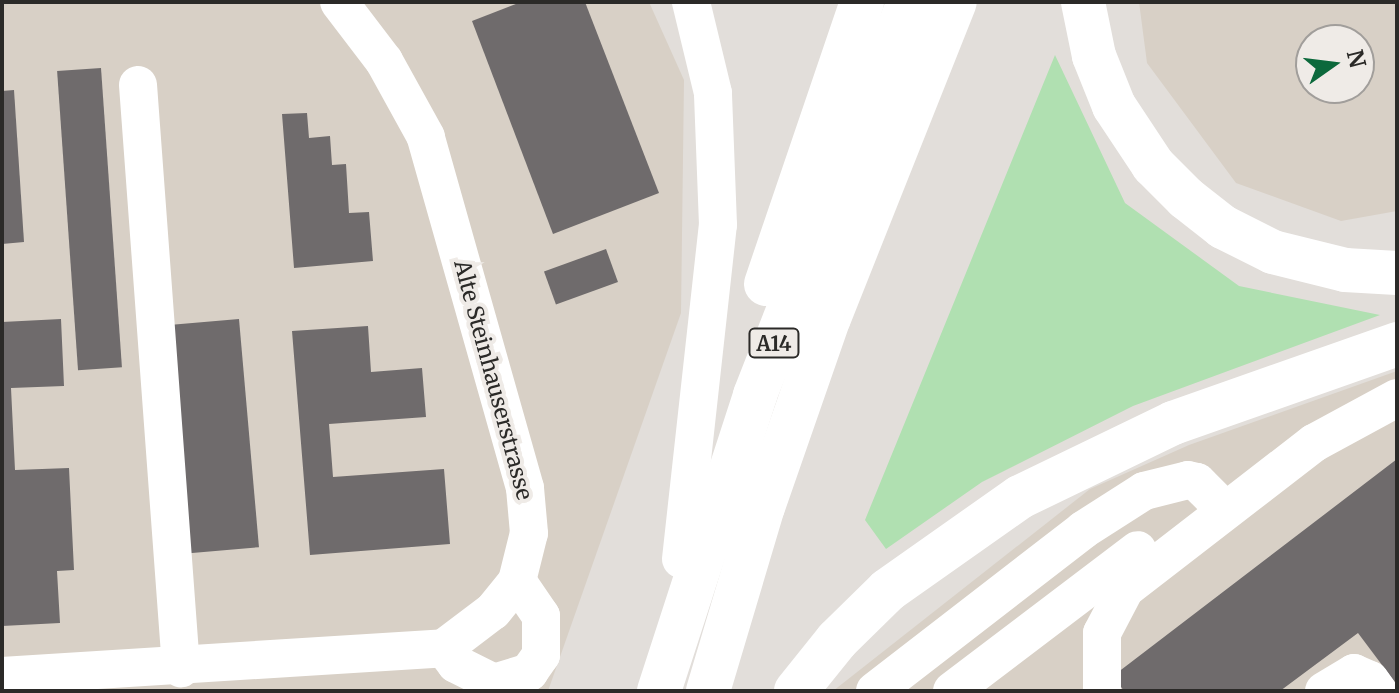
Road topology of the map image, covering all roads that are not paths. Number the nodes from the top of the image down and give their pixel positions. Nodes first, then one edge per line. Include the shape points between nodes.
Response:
1 (339, 2) edge
2 (691, 2) edge
3 (862, 2) edge
4 (909, 2) edge
5 (955, 2) edge
6 (1083, 2) edge
7 (138, 85) dead end
8 (1397, 273) edge
9 (1397, 344) edge
10 (1397, 398) edge
11 (1211, 495) junction
12 (681, 559) junction
13 (517, 581) junction
14 (444, 648) junction
15 (181, 668) junction
16 (2, 676) edge
17 (651, 691) edge
18 (659, 691) edge
19 (708, 691) edge
20 (796, 691) edge
21 (875, 691) edge
22 (916, 691) edge
23 (952, 691) edge
24 (1102, 691) edge
25 (1324, 691) edge
26 (1378, 691) edge

1 - 13 street, Alte Steinhauserstrasse via 384,61 426,137 525,488 529,533
2 - 12 street via 713,93 719,209 708,348
3 - 12 highway via 732,387
4 - 18 highway, A14 via 761,381
5 - 19 highway, A14 via 824,331
6 - 8 highway via 1094,56 1114,106 1153,165 1186,198 1223,227 1273,252 1345,270
7 - 15 street
9 - 20 highway via 1173,423 1020,497 888,590 837,640
10 - 11 street
11 - 21 street via 1165,482 1115,508
11 - 22 street via 1100,548
11 - 23 street
11 - 24 street via 1114,602 1102,633
12 - 17 highway
13 - 14 street, Alte Steinhauserstrasse via 493,611
13 - 14 street via 541,616 541,655 529,672 494,683 456,664
14 - 15 street
15 - 16 street
25 - 26 street via 1354,673

